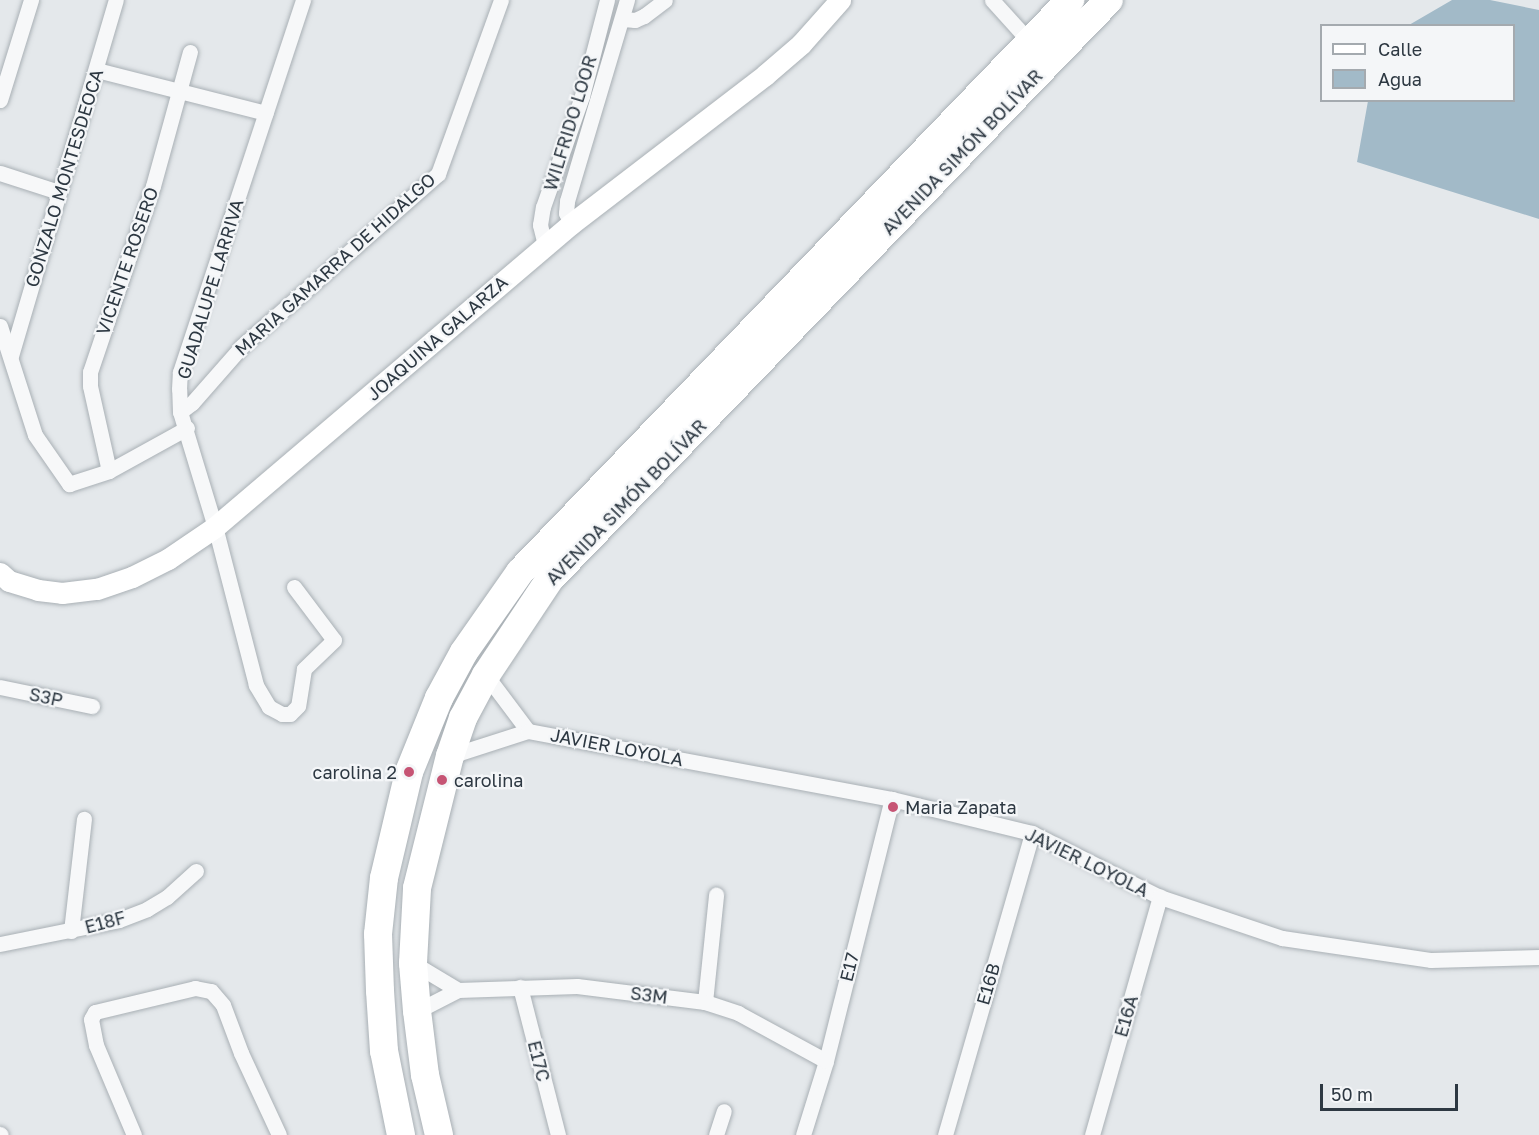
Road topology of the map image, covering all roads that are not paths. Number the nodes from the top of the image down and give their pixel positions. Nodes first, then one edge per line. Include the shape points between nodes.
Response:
1 (30, 0) edge
2 (116, 0) edge
3 (303, 0) edge
4 (501, 0) edge
5 (607, 0) edge
6 (627, 0) edge
7 (664, 0) edge
8 (840, 0) edge
9 (992, 0) edge
10 (1070, 0) edge
11 (1109, 0) edge
12 (623, 19) junction
13 (1030, 42) junction
14 (190, 52) dead end
15 (97, 70) junction
16 (179, 92) junction
17 (0, 100) edge
18 (266, 113) junction
19 (0, 173) edge
20 (59, 192) junction
21 (571, 224) junction
22 (545, 246) junction
23 (0, 326) edge
24 (11, 356) junction
25 (180, 411) junction
26 (187, 428) junction
27 (110, 471) junction
28 (216, 527) junction
29 (3, 579) edge
30 (294, 587) dead end
31 (486, 675) junction
32 (0, 687) edge
33 (92, 706) dead end
34 (528, 730) junction
35 (450, 756) junction
36 (892, 799) junction
37 (84, 819) dead end
38 (1032, 833) junction
39 (196, 871) dead end
40 (716, 895) dead end
41 (1160, 897) junction
42 (71, 931) junction
43 (0, 944) edge
44 (1539, 957) edge
45 (414, 963) junction
46 (520, 987) junction
47 (458, 990) junction
48 (705, 1002) junction
49 (417, 1011) junction
50 (826, 1061) junction
51 (724, 1111) dead end
52 (134, 1135) edge
53 (279, 1135) edge
54 (401, 1135) edge
55 (439, 1135) edge
56 (558, 1135) edge
57 (716, 1135) edge
58 (803, 1135) edge
59 (945, 1135) edge
60 (1092, 1135) edge

1 - 17 street
2 - 15 street, GONZALO MONTESDEOCA
3 - 18 street, GUADALUPE LARRIVA
4 - 25 street, MARIA GAMARRA DE HIDALGO via 438,174 234,354 192,403
5 - 22 street, WILFRIDO LOOR via 582,96 543,207 540,225
6 - 12 street, WILFRIDO LOOR
7 - 12 street via 644,16
8 - 21 street, JOAQUINA GALARZA via 801,44 765,75
9 - 13 street
10 - 13 highway, AVENIDA SIMÓN BOLÍVAR
11 - 31 highway, AVENIDA SIMÓN BOLÍVAR via 549,580
12 - 21 street, WILFRIDO LOOR via 567,201 566,213
13 - 54 highway, AVENIDA SIMÓN BOLÍVAR via 520,572 465,652 439,698 409,772 384,878 378,934 380,991 384,1051
14 - 16 street, VICENTE ROSERO
15 - 16 street
15 - 20 street, GONZALO MONTESDEOCA
16 - 18 street
16 - 27 street, VICENTE ROSERO via 153,186 90,372
18 - 25 street, GUADALUPE LARRIVA via 180,372
19 - 20 street
20 - 24 street, GONZALO MONTESDEOCA
21 - 22 street, JOAQUINA GALARZA
22 - 28 street, JOAQUINA GALARZA
23 - 24 street
24 - 27 street via 35,435 67,483
25 - 26 street, GUADALUPE LARRIVA
26 - 27 street
26 - 28 street, GUADALUPE LARRIVA
28 - 29 street, JOAQUINA GALARZA via 168,559 97,589 62,593
28 - 30 street, GUADALUPE LARRIVA via 256,686 274,712 290,714 298,706 304,669 334,640
31 - 34 street, JAVIER LOYOLA
31 - 35 highway, AVENIDA SIMÓN BOLÍVAR via 463,718
32 - 33 street, S3P
34 - 35 street, JAVIER LOYOLA
34 - 36 street, JAVIER LOYOLA
35 - 45 highway, AVENIDA SIMÓN BOLÍVAR via 417,888
36 - 38 street, JAVIER LOYOLA
36 - 50 street, E17
37 - 42 street
38 - 41 street, JAVIER LOYOLA
38 - 59 street, E16B
39 - 42 street, E18F via 147,909
40 - 48 street
41 - 44 street, JAVIER LOYOLA via 1282,938 1431,960
41 - 60 street, E16A
42 - 43 street, E18F
45 - 47 street
45 - 49 highway, AVENIDA SIMÓN BOLÍVAR
46 - 47 street, S3M
46 - 48 street, S3M via 577,986
46 - 56 street, E17C
47 - 49 street, S3M
48 - 50 street, S3M via 738,1013
49 - 55 highway, AVENIDA SIMÓN BOLÍVAR via 425,1076
50 - 58 street, E17
51 - 57 street
52 - 53 street via 96,1045 91,1019 95,1012 195,988 211,991 223,1005

